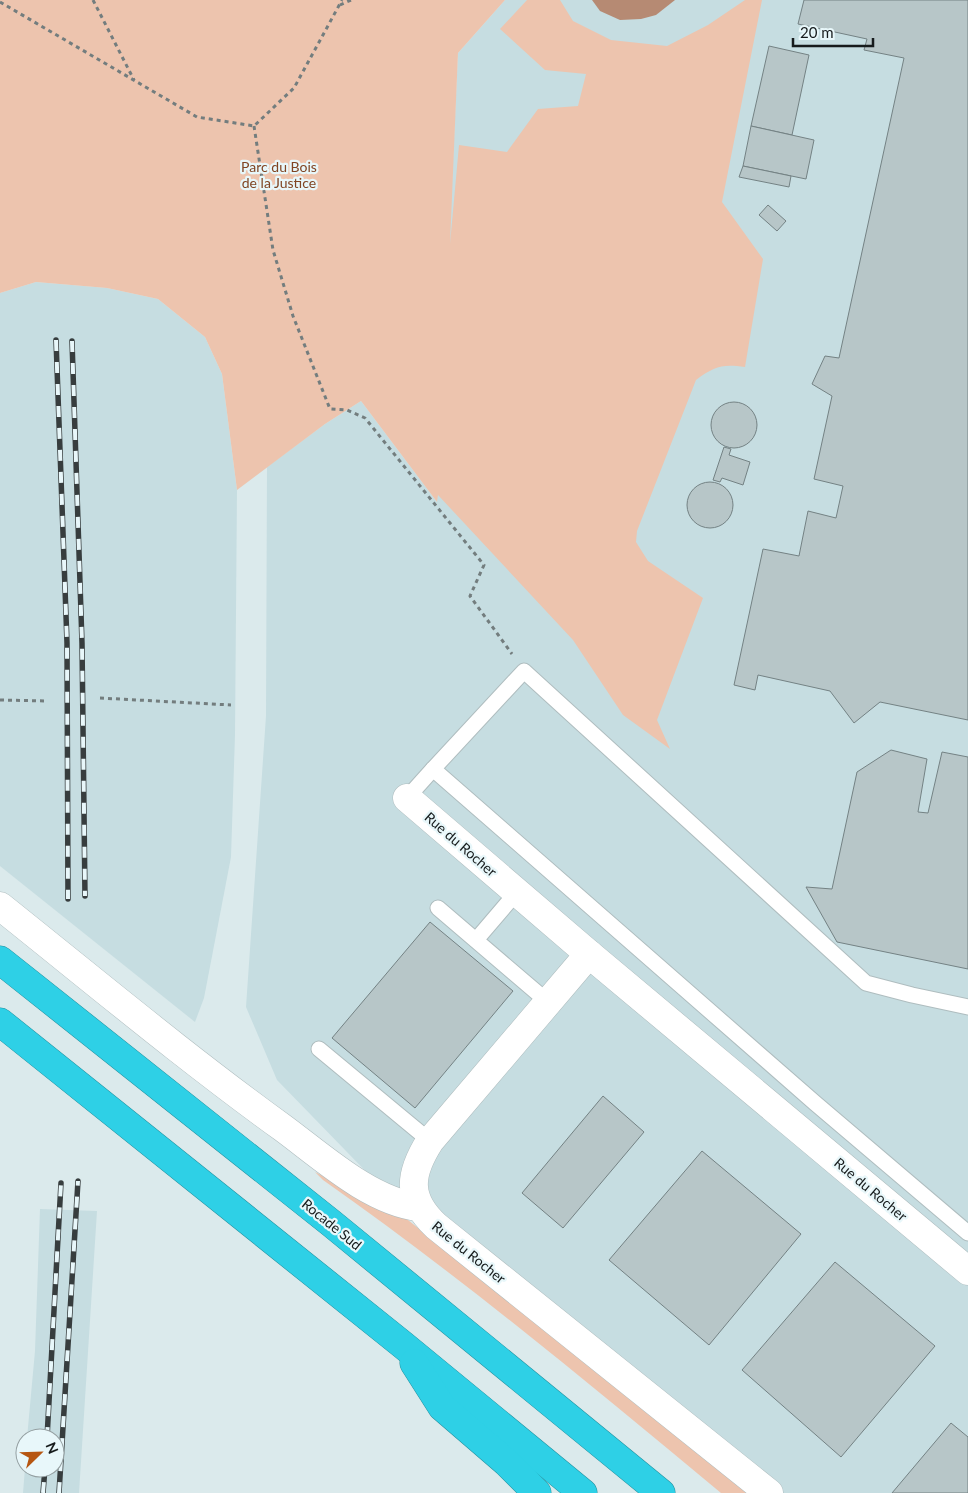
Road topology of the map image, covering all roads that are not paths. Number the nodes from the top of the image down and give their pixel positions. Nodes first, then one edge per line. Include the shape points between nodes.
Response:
1 (433, 770) junction
2 (407, 798) joint
3 (517, 892) junction
4 (0, 906) edge
5 (438, 908) dead end
6 (476, 940) junction
7 (589, 954) junction
8 (0, 960) edge
9 (548, 1002) junction
10 (968, 1007) edge
11 (0, 1022) edge
12 (319, 1049) dead end
13 (430, 1141) junction
14 (419, 1207) junction
15 (968, 1234) edge
16 (968, 1271) edge
17 (403, 1345) junction
18 (537, 1493) edge
19 (583, 1493) edge
20 (661, 1493) edge
21 (769, 1493) edge

1 - 2 lane, Rue du Rocher
1 - 10 lane, Rue du Rocher via 524,671 866,983
1 - 15 lane
2 - 3 street, Rue du Rocher
3 - 6 lane
3 - 7 street, Rue du Rocher
4 - 14 street via 219,1082 359,1184 407,1206
5 - 6 lane
6 - 9 lane
7 - 9 street
7 - 16 street, Rue du Rocher
8 - 20 highway, Rocade Sud via 331,1223
9 - 13 street
11 - 17 highway
12 - 13 lane
13 - 14 street via 415,1172 414,1188
14 - 21 street, Rue du Rocher via 436,1226
17 - 18 highway via 442,1408
17 - 19 highway

